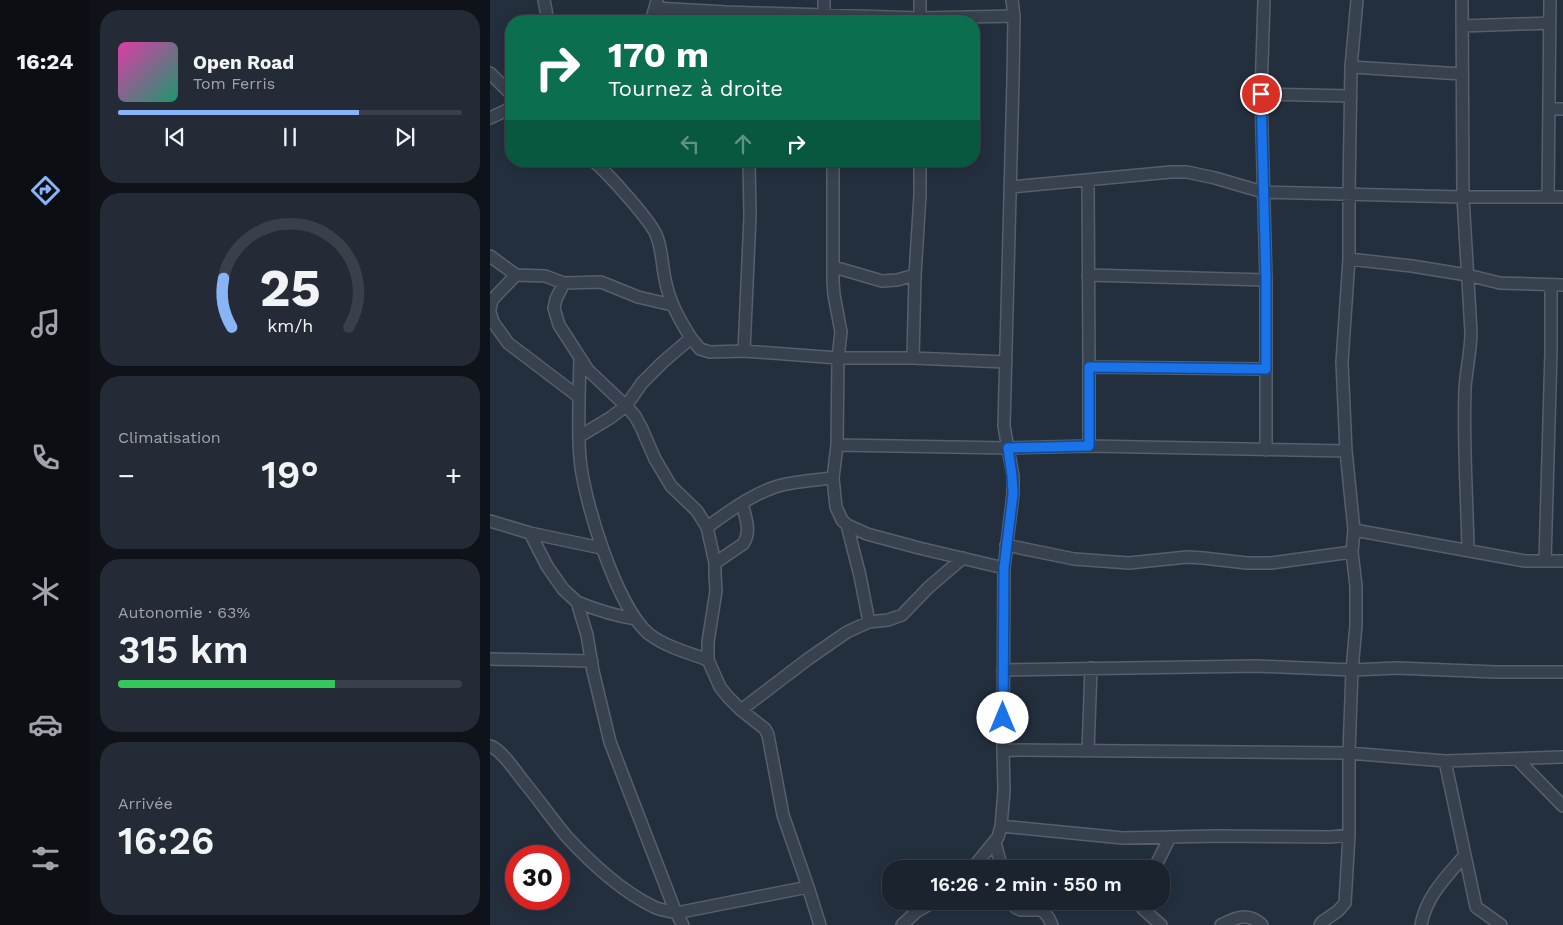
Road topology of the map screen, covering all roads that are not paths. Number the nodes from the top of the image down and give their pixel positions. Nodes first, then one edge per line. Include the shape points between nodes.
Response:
1 (544, 0) edge
2 (824, 0) edge
3 (920, 0) edge
4 (1012, 0) edge
5 (1264, 0) edge
6 (1357, 0) edge
7 (1462, 0) edge
8 (1550, 0) edge
9 (657, 4) edge
10 (547, 15) edge
11 (737, 15) edge
12 (825, 15) edge
13 (920, 15) edge
14 (1014, 16) junction
15 (980, 17) edge
16 (1550, 24) junction
17 (1462, 26) junction
18 (1351, 67) junction
19 (490, 73) edge
20 (1462, 74) junction
21 (505, 88) edge
22 (1261, 94) junction
23 (1351, 96) junction
24 (1549, 109) junction
25 (1563, 109) edge
26 (505, 111) edge
27 (490, 118) edge
28 (602, 167) edge
29 (749, 167) edge
30 (833, 167) edge
31 (920, 167) edge
32 (1088, 180) junction
33 (1010, 187) junction
34 (1263, 192) junction
35 (1348, 193) junction
36 (1463, 197) junction
37 (1548, 197) junction
38 (1563, 197) edge
39 (490, 256) edge
40 (1349, 259) junction
41 (834, 267) junction
42 (1467, 274) junction
43 (516, 275) junction
44 (915, 275) junction
45 (1088, 275) junction
46 (1266, 280) junction
47 (564, 283) junction
48 (1551, 285) junction
49 (1563, 285) edge
50 (672, 305) junction
51 (490, 310) edge
52 (691, 338) junction
53 (744, 351) junction
54 (1551, 352) junction
55 (1563, 355) edge
56 (580, 356) junction
57 (838, 358) junction
58 (913, 358) junction
59 (1006, 362) junction
60 (1089, 367) junction
61 (1266, 369) junction
62 (578, 397) junction
63 (626, 406) junction
64 (580, 436) junction
65 (837, 445) junction
66 (1089, 446) junction
67 (1008, 448) junction
68 (1266, 450) junction
69 (1346, 451) junction
70 (833, 478) junction
71 (742, 503) junction
72 (490, 521) edge
73 (847, 525) junction
74 (707, 527) junction
75 (1354, 530) junction
76 (530, 533) junction
77 (1006, 545) junction
78 (601, 548) junction
79 (1468, 550) junction
80 (1352, 552) junction
81 (963, 558) junction
82 (1545, 561) junction
83 (1563, 561) edge
84 (715, 563) junction
85 (1004, 568) junction
86 (577, 602) junction
87 (636, 619) junction
88 (869, 622) junction
89 (490, 659) edge
90 (708, 660) junction
91 (592, 661) junction
92 (1091, 668) junction
93 (1004, 670) junction
94 (1352, 670) junction
95 (1563, 672) edge
96 (741, 710) junction
97 (490, 746) edge
98 (1003, 750) junction
99 (1088, 751) junction
100 (1349, 754) junction
101 (1563, 757) edge
102 (1517, 759) junction
103 (1445, 761) junction
104 (1563, 806) edge
105 (1001, 826) junction
106 (1349, 835) junction
107 (1170, 837) junction
108 (995, 842) junction
109 (1465, 855) junction
110 (980, 860) edge
111 (1000, 860) edge
112 (1158, 860) edge
113 (808, 887) junction
114 (919, 910) edge
115 (1042, 910) edge
116 (1144, 910) edge
117 (676, 914) junction
118 (682, 925) edge
119 (820, 925) edge
120 (902, 925) edge
121 (1052, 925) edge
122 (1161, 925) edge
123 (1221, 925) edge
124 (1262, 925) edge
125 (1320, 925) edge
126 (1421, 925) edge
127 (1501, 925) edge

1 - 10 street
2 - 12 street
3 - 13 street
4 - 14 street
5 - 22 street
6 - 18 street
7 - 17 street
8 - 16 street
9 - 11 street
14 - 15 street
14 - 33 street
16 - 17 street
16 - 24 street
17 - 20 street
18 - 20 street
18 - 23 street
19 - 21 street
20 - 36 street
22 - 23 street
22 - 34 street
23 - 35 street
24 - 25 street
24 - 37 street
26 - 27 street
28 - 50 street via 653,229
29 - 53 street
30 - 41 street
31 - 44 street
32 - 33 street
32 - 34 street via 1187,172
32 - 45 street
33 - 59 street
34 - 35 street
34 - 46 street
35 - 36 street
35 - 40 street
36 - 37 street
36 - 42 street
37 - 38 street
39 - 43 street
40 - 42 street
40 - 69 street via 1342,362
41 - 44 street via 882,281
41 - 57 street via 834,295 840,332
42 - 48 street via 1500,283
42 - 79 street via 1471,332 1465,386
43 - 47 street via 545,276
43 - 51 street via 492,300
44 - 58 street
45 - 46 street
45 - 60 street
46 - 61 street
47 - 50 street via 601,282 638,297
47 - 56 street via 554,308 556,319
48 - 49 street
48 - 54 street
50 - 52 street
51 - 62 street via 492,322 508,342
52 - 53 street via 704,351
52 - 63 street via 642,383
53 - 57 street
54 - 55 street
54 - 82 street
56 - 62 street
56 - 63 street via 592,376
57 - 58 street
57 - 65 street
58 - 59 street
59 - 67 street via 1004,426
60 - 61 street
60 - 66 street
61 - 68 street
62 - 64 street
63 - 64 street
63 - 74 street via 642,427 671,486 697,511
64 - 78 street via 584,482
65 - 67 street
65 - 70 street
66 - 67 street
66 - 68 street
67 - 77 street via 1013,494
68 - 69 street
69 - 75 street
70 - 71 street via 780,485
70 - 73 street via 836,507
71 - 74 street
71 - 84 street via 746,540
72 - 76 street
73 - 81 street via 867,534
73 - 88 street
74 - 84 street
75 - 79 street
75 - 80 street
76 - 78 street
76 - 86 street via 562,589
77 - 80 street via 1074,559 1129,563 1187,558 1271,562
77 - 85 street
78 - 87 street
79 - 82 street via 1525,561
80 - 94 street via 1356,626
81 - 85 street
81 - 88 street via 902,615
82 - 83 street
84 - 90 street via 716,591
85 - 93 street
86 - 87 street via 599,611
86 - 91 street via 588,635
87 - 90 street via 656,638
88 - 96 street via 830,643
89 - 91 street
90 - 96 street via 720,687
91 - 117 street via 610,742
92 - 93 street
92 - 94 street via 1258,666
92 - 99 street
93 - 98 street
94 - 95 street
94 - 100 street
96 - 113 street via 768,735 783,815
97 - 117 street via 498,751 566,836 592,862 644,902
98 - 99 street
98 - 105 street
99 - 100 street
100 - 103 street
100 - 106 street
101 - 102 street
102 - 103 street
102 - 104 street
103 - 109 street
105 - 107 street via 1123,838
105 - 108 street
106 - 107 street
106 - 125 street via 1345,902
107 - 112 street
108 - 110 street
108 - 111 street
109 - 126 street via 1435,890
109 - 127 street via 1476,907
113 - 117 street
113 - 119 street
114 - 120 street
115 - 121 street
116 - 122 street
117 - 118 street
123 - 124 street via 1246,917

